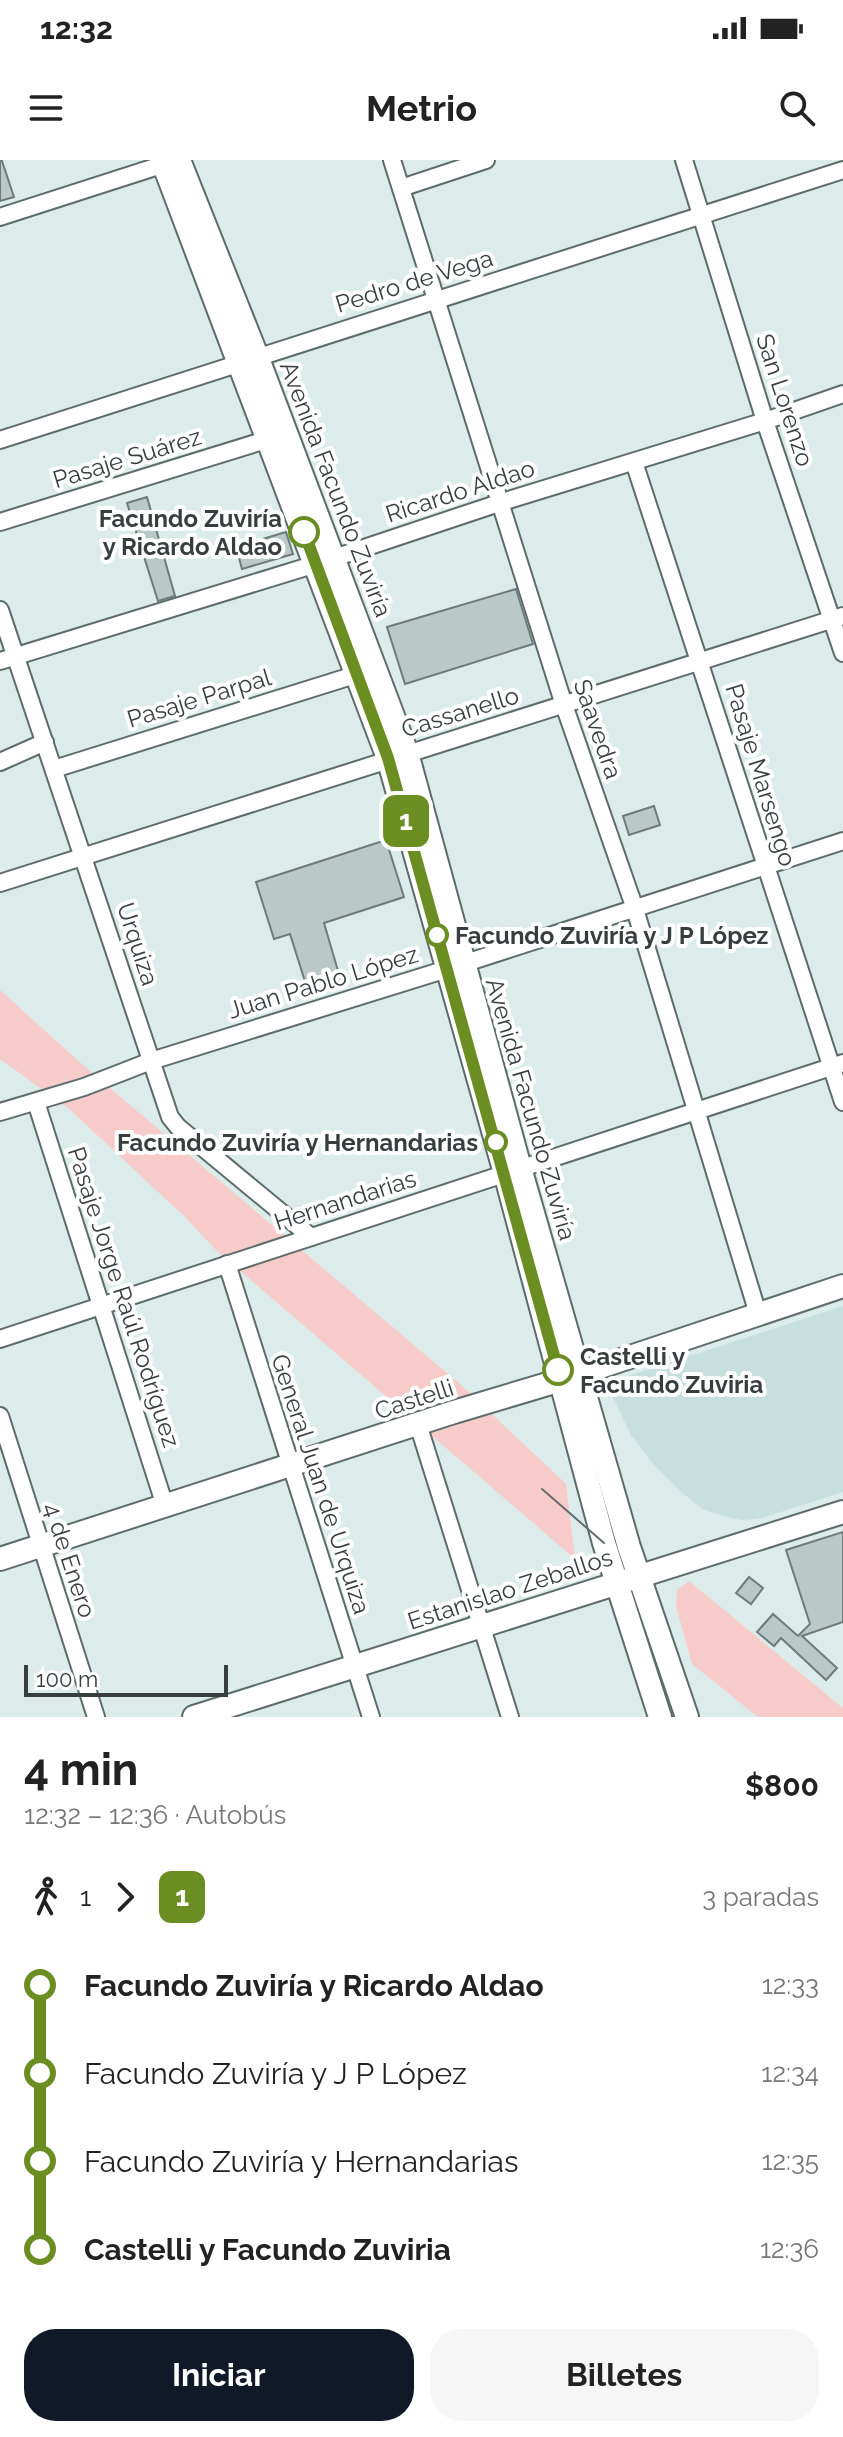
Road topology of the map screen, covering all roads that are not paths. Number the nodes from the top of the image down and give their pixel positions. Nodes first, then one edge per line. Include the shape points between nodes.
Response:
1 (392, 160) edge
2 (486, 160) edge
3 (684, 160) edge
4 (170, 161) edge
5 (843, 170) edge
6 (401, 188) junction
7 (0, 217) edge
8 (703, 217) junction
9 (437, 299) junction
10 (248, 359) junction
11 (843, 394) edge
12 (765, 421) junction
13 (269, 439) junction
14 (0, 440) edge
15 (634, 462) junction
16 (499, 503) junction
17 (0, 522) edge
18 (326, 561) junction
19 (0, 610) edge
20 (837, 618) edge
21 (843, 653) edge
22 (8, 659) edge
23 (701, 663) junction
24 (358, 674) junction
25 (564, 705) junction
26 (45, 742) junction
27 (398, 756) junction
28 (0, 762) edge
29 (54, 769) junction
30 (843, 841) edge
31 (84, 856) junction
32 (764, 865) junction
33 (0, 883) edge
34 (634, 906) junction
35 (455, 966) junction
36 (151, 1061) junction
37 (837, 1065) edge
38 (36, 1102) junction
39 (843, 1102) edge
40 (695, 1111) junction
41 (0, 1112) edge
42 (512, 1170) junction
43 (311, 1237) junction
44 (227, 1264) junction
45 (843, 1286) edge
46 (102, 1305) junction
47 (758, 1314) junction
48 (0, 1339) edge
49 (570, 1377) junction
50 (0, 1416) edge
51 (418, 1424) junction
52 (579, 1445) junction
53 (290, 1467) junction
54 (165, 1506) junction
55 (843, 1512) edge
56 (746, 1542) junction
57 (40, 1546) junction
58 (629, 1547) junction
59 (0, 1559) edge
60 (639, 1574) junction
61 (616, 1582) junction
62 (481, 1626) junction
63 (355, 1666) junction
64 (96, 1717) edge
65 (194, 1717) edge
66 (371, 1717) edge
67 (510, 1717) edge
68 (660, 1717) edge
69 (687, 1717) edge

1 - 6 street, Saavedra
2 - 6 street
3 - 8 street, San Lorenzo
4 - 7 street
4 - 10 main road, Avenida Facundo Zuviría
5 - 8 street, Pedro de Vega
6 - 9 street, Saavedra
8 - 9 street, Pedro de Vega
8 - 12 street, San Lorenzo
9 - 10 street, Pedro de Vega
9 - 16 street, Saavedra
10 - 13 main road, Avenida Facundo Zuviría
10 - 14 street, Pedro de Vega
10 - 18 main road, Avenida Facundo Zuviría
11 - 12 street, Ricardo Aldao
12 - 15 street, Ricardo Aldao
12 - 20 street, San Lorenzo
13 - 17 street, Pasaje Suárez
13 - 18 main road, Avenida Facundo Zuviría
15 - 16 street, Ricardo Aldao
15 - 23 street, Pasaje Marsengo
16 - 18 street, Ricardo Aldao
16 - 25 street, Saavedra
18 - 22 street, Ricardo Aldao
18 - 24 main road, Avenida Facundo Zuviría
18 - 27 main road, Avenida Facundo Zuviría
19 - 22 street, Urquiza
20 - 21 street, San Lorenzo
20 - 23 street, Cassanello
22 - 26 street, Urquiza
23 - 25 street, Cassanello
23 - 32 street, Pasaje Marsengo
24 - 27 main road, Avenida Facundo Zuviría
24 - 29 street, Pasaje Parpal
25 - 27 street, Cassanello
25 - 34 street, Saavedra
26 - 28 street
26 - 29 street, Urquiza
27 - 31 street, Cassanello
27 - 35 main road, Avenida Facundo Zuviría
29 - 31 street, Urquiza
30 - 32 street, Juan Pablo López
31 - 33 street, Cassanello
31 - 36 street, Urquiza
32 - 34 street, Juan Pablo López
32 - 37 street, Pasaje Marsengo
34 - 35 street, Juan Pablo López
34 - 40 street, Saavedra
35 - 36 street, Juan Pablo López
35 - 42 main road, Avenida Facundo Zuviría
36 - 38 street, Juan Pablo López
36 - 43 street, Urquiza via 178,1127
37 - 39 street, Pasaje Marsengo
37 - 40 street, Hernandarias
38 - 41 street, Juan Pablo López
38 - 46 street, Pasaje Jorge Raúl Rodríguez
40 - 42 street, Hernandarias
40 - 47 street, Saavedra
42 - 43 street, Hernandarias
42 - 49 main road, Avenida Facundo Zuviría
43 - 44 street, Hernandarias
44 - 46 street, Hernandarias
44 - 53 street, General Juan de Urquiza
45 - 47 main road, Castelli
46 - 48 street, Hernandarias
46 - 54 street, Pasaje Jorge Raúl Rodríguez
47 - 49 main road, Castelli
49 - 51 main road, Castelli
49 - 52 main road, Avenida Facundo Zuviría
49 - 58 main road, Avenida Facundo Zuviría
50 - 57 street, 4 de Enero
51 - 53 main road, Castelli
51 - 62 street
52 - 58 main road via 595,1471 612,1526
52 - 61 main road, Avenida Facundo Zuviría
53 - 54 main road, Castelli
53 - 63 street, General Juan de Urquiza
54 - 57 main road, Castelli
55 - 56 main road, Estanislao Zeballos
56 - 58 main road via 667,1557
56 - 60 main road, Estanislao Zeballos
57 - 59 main road, Castelli
57 - 64 street, 4 de Enero
58 - 60 main road, Avenida Facundo Zuviría
60 - 61 main road, Estanislao Zeballos
60 - 69 main road, Avenida Facundo Zuviría
61 - 62 main road, Estanislao Zeballos
61 - 68 main road, Avenida Facundo Zuviría
62 - 63 main road, Estanislao Zeballos
62 - 67 street
63 - 65 main road, Estanislao Zeballos
63 - 66 street, General Juan de Urquiza

